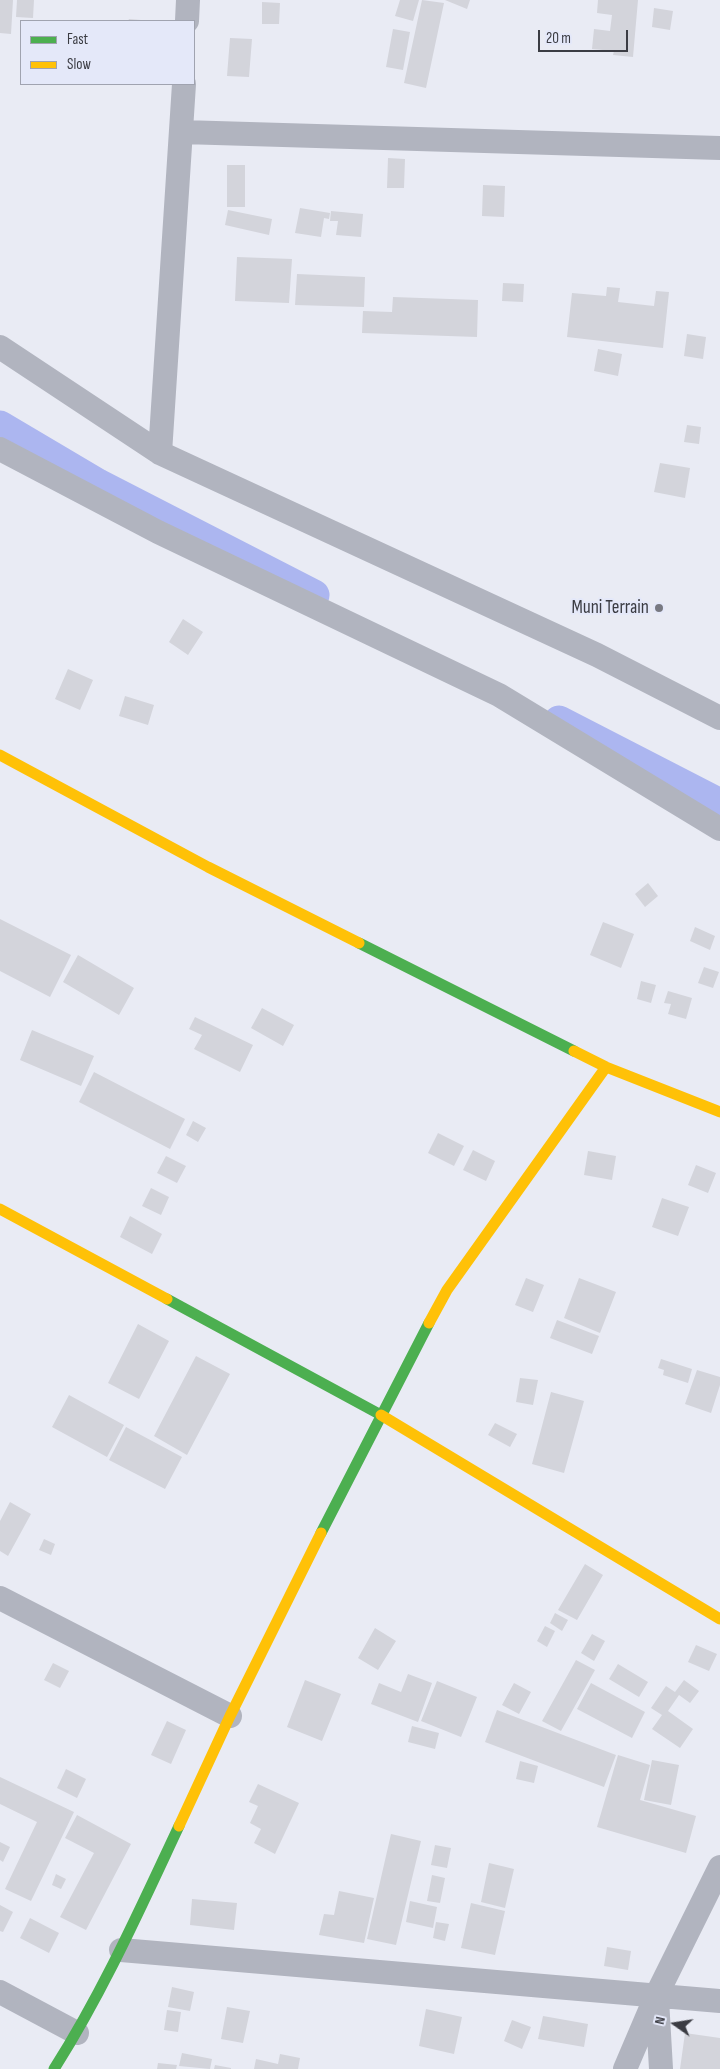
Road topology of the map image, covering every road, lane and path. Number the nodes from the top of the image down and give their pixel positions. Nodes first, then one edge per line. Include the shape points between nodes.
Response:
1 (188, 0) edge
2 (187, 20) edge
3 (184, 85) edge
4 (182, 132) junction
5 (720, 148) edge
6 (0, 347) edge
7 (0, 449) edge
8 (160, 453) junction
9 (720, 718) edge
10 (0, 755) edge
11 (720, 829) edge
12 (606, 1067) junction
13 (720, 1112) edge
14 (0, 1209) edge
15 (380, 1415) junction
16 (0, 1598) edge
17 (720, 1619) edge
18 (230, 1716) junction
19 (720, 1867) edge
20 (121, 1950) junction
21 (0, 1992) edge
22 (657, 1994) junction
23 (720, 2001) edge
24 (77, 2032) junction
25 (54, 2069) edge
26 (625, 2069) edge
27 (661, 2069) edge

1 - 2 street
3 - 4 street
4 - 5 street
4 - 8 street
6 - 8 street
7 - 11 street via 167,536 499,695
8 - 9 street via 598,655
10 - 12 main road via 208,867
12 - 13 main road
12 - 15 main road via 447,1290
14 - 15 main road
15 - 17 main road
15 - 18 main road
16 - 18 street
18 - 20 main road
19 - 22 street
20 - 22 street
20 - 24 main road
21 - 24 street
22 - 23 street
22 - 26 street
22 - 27 street
24 - 25 main road

